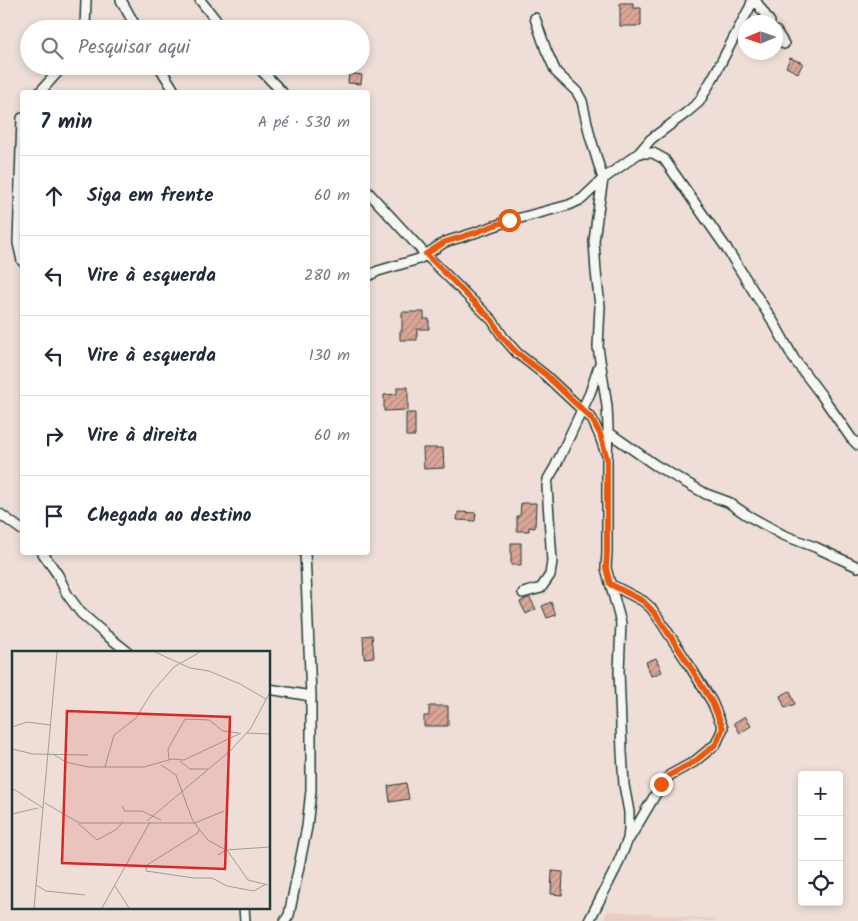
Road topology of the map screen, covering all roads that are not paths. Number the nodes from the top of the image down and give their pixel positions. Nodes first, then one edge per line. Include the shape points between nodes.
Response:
1 (86, 0) edge
2 (121, 0) edge
3 (200, 0) edge
4 (754, 0) edge
5 (765, 15) edge
6 (535, 18) dead end
7 (85, 20) edge
8 (132, 20) edge
9 (216, 20) edge
10 (55, 75) edge
11 (165, 75) edge
12 (266, 75) edge
13 (42, 90) edge
14 (174, 90) edge
15 (280, 90) edge
16 (639, 153) junction
17 (603, 179) junction
18 (20, 180) edge
19 (370, 194) edge
20 (20, 252) edge
21 (426, 254) junction
22 (370, 275) edge
23 (600, 364) junction
24 (582, 410) junction
25 (608, 432) junction
26 (858, 445) edge
27 (607, 459) junction
28 (0, 514) edge
29 (20, 529) edge
30 (44, 555) edge
31 (305, 555) edge
32 (858, 566) edge
33 (610, 584) junction
34 (523, 593) dead end
35 (127, 651) edge
36 (270, 689) edge
37 (311, 696) junction
38 (628, 839) junction
39 (244, 908) edge
40 (244, 921) edge
41 (285, 921) edge
42 (589, 921) edge

1 - 7 street
2 - 8 street
3 - 9 street
4 - 5 street
4 - 16 street via 699,102 650,139
6 - 17 street via 556,72 582,101
10 - 13 street
11 - 14 street
12 - 15 street
16 - 17 street
16 - 26 street via 653,153 664,159 725,246 794,359
17 - 21 street via 582,199 569,205 509,220 445,242
17 - 23 street via 594,241 600,306
18 - 20 street
19 - 21 street
21 - 22 street
21 - 24 street via 492,320 517,353 545,374
23 - 24 street
23 - 25 street via 608,406
24 - 27 street via 592,419 600,434
24 - 34 street via 548,479 550,575 541,588
25 - 27 street
25 - 32 street via 655,465 706,494 728,502 783,535
27 - 33 street via 606,568
28 - 29 street
30 - 35 street via 81,613
31 - 37 street
33 - 38 street via 621,623 619,671
33 - 38 street via 643,601 657,616 712,702 723,728 716,744 661,784
36 - 37 street
37 - 41 street via 312,790 289,915
38 - 42 street
39 - 40 street

